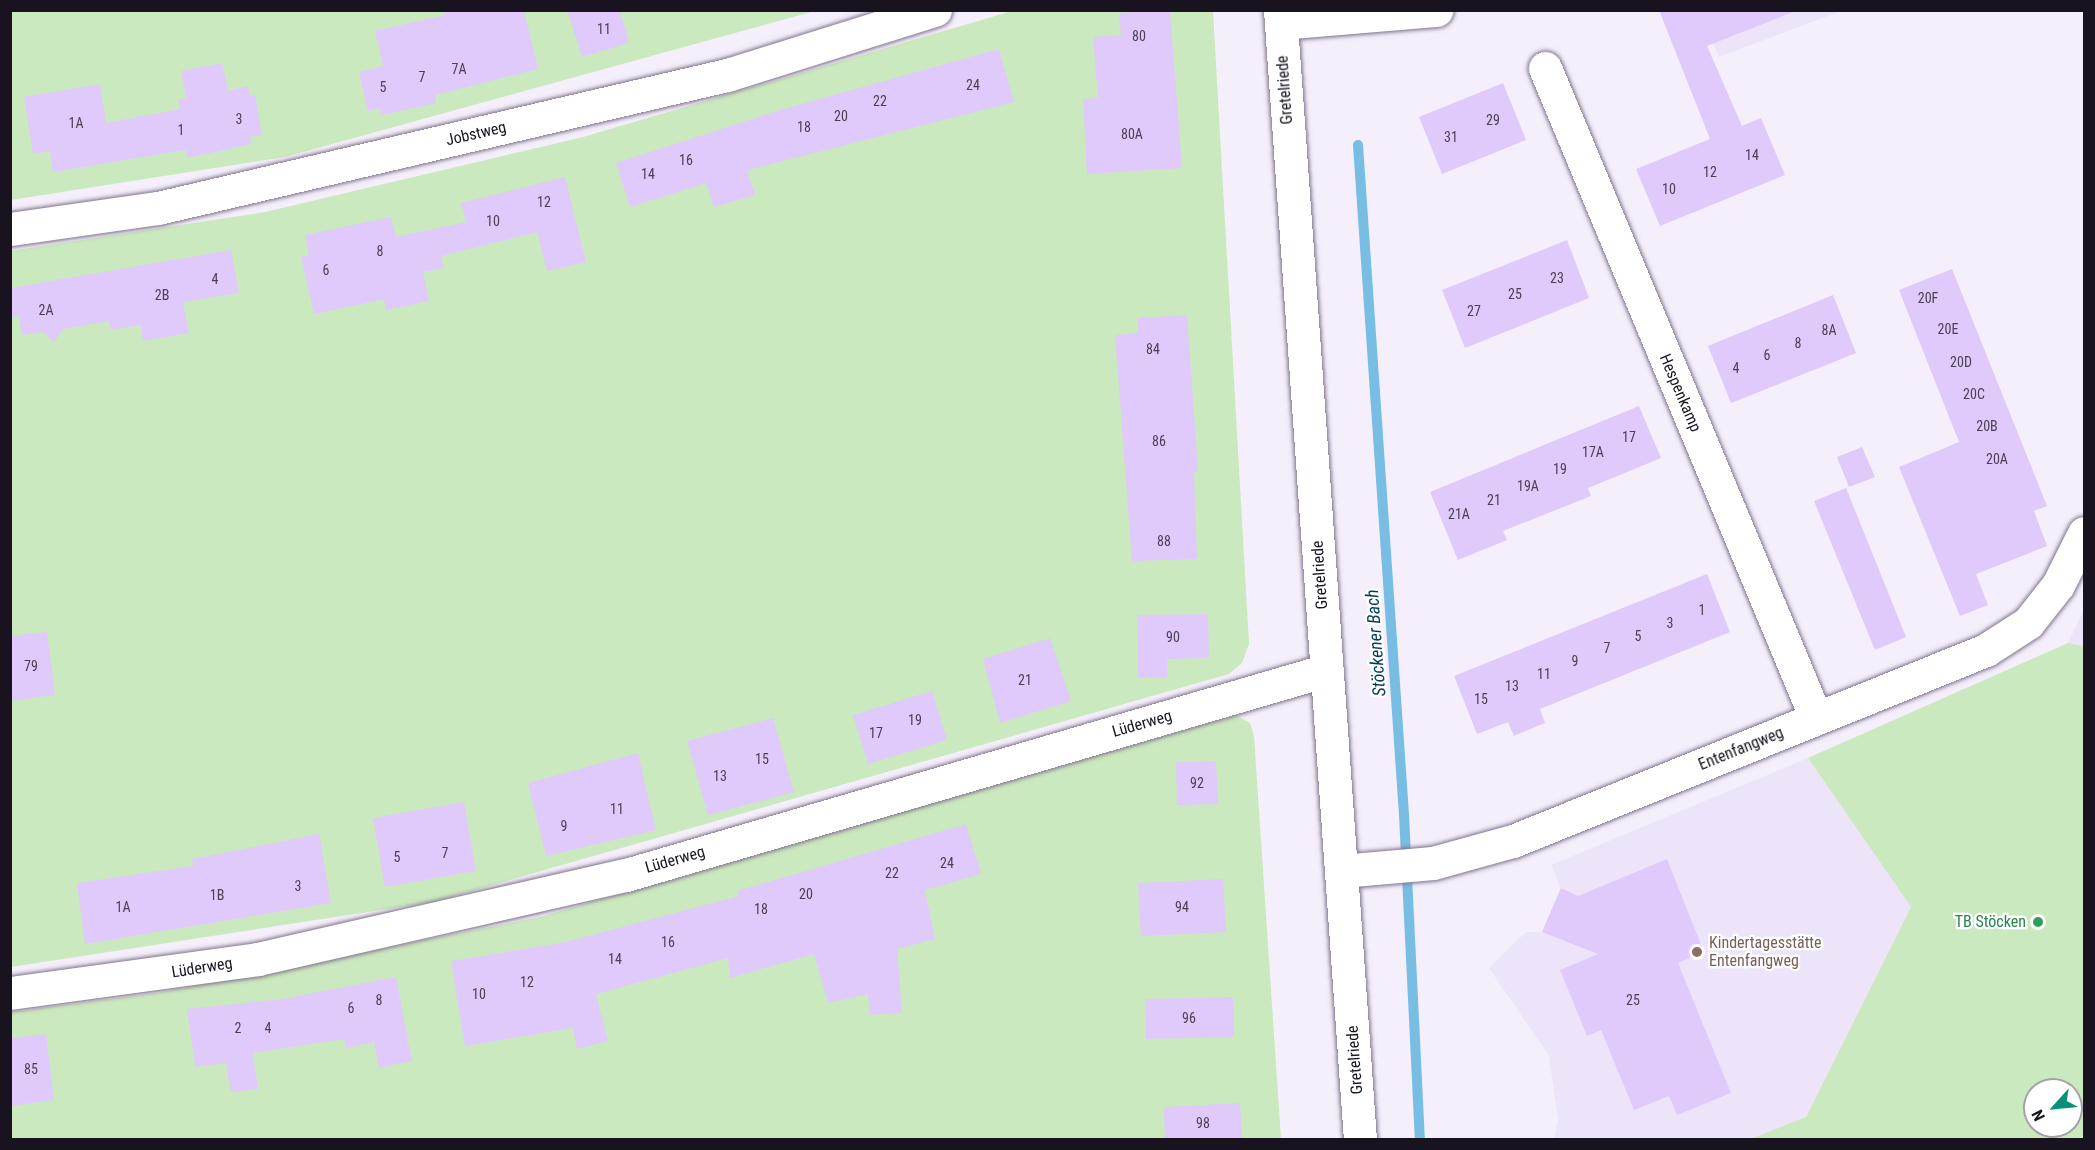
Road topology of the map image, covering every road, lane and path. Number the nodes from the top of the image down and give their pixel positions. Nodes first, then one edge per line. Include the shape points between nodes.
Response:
1 (935, 10) edge
2 (1436, 10) edge
3 (1280, 17) edge
4 (1545, 68) dead end
5 (10, 229) edge
6 (2085, 533) edge
7 (1327, 670) junction
8 (1816, 718) junction
9 (1352, 870) junction
10 (10, 993) edge
11 (1360, 1140) edge

1 - 5 street, Jobstweg via 727,75 158,208
2 - 3 street
3 - 7 street, Gretelriede
4 - 8 street, Hespenkamp
6 - 8 street, Entenfangweg via 2058,585 2016,632
7 - 9 street, Gretelriede
7 - 10 street, Lüderweg via 626,875 258,959
8 - 9 street, Entenfangweg via 1513,841 1420,864
9 - 11 street, Gretelriede

